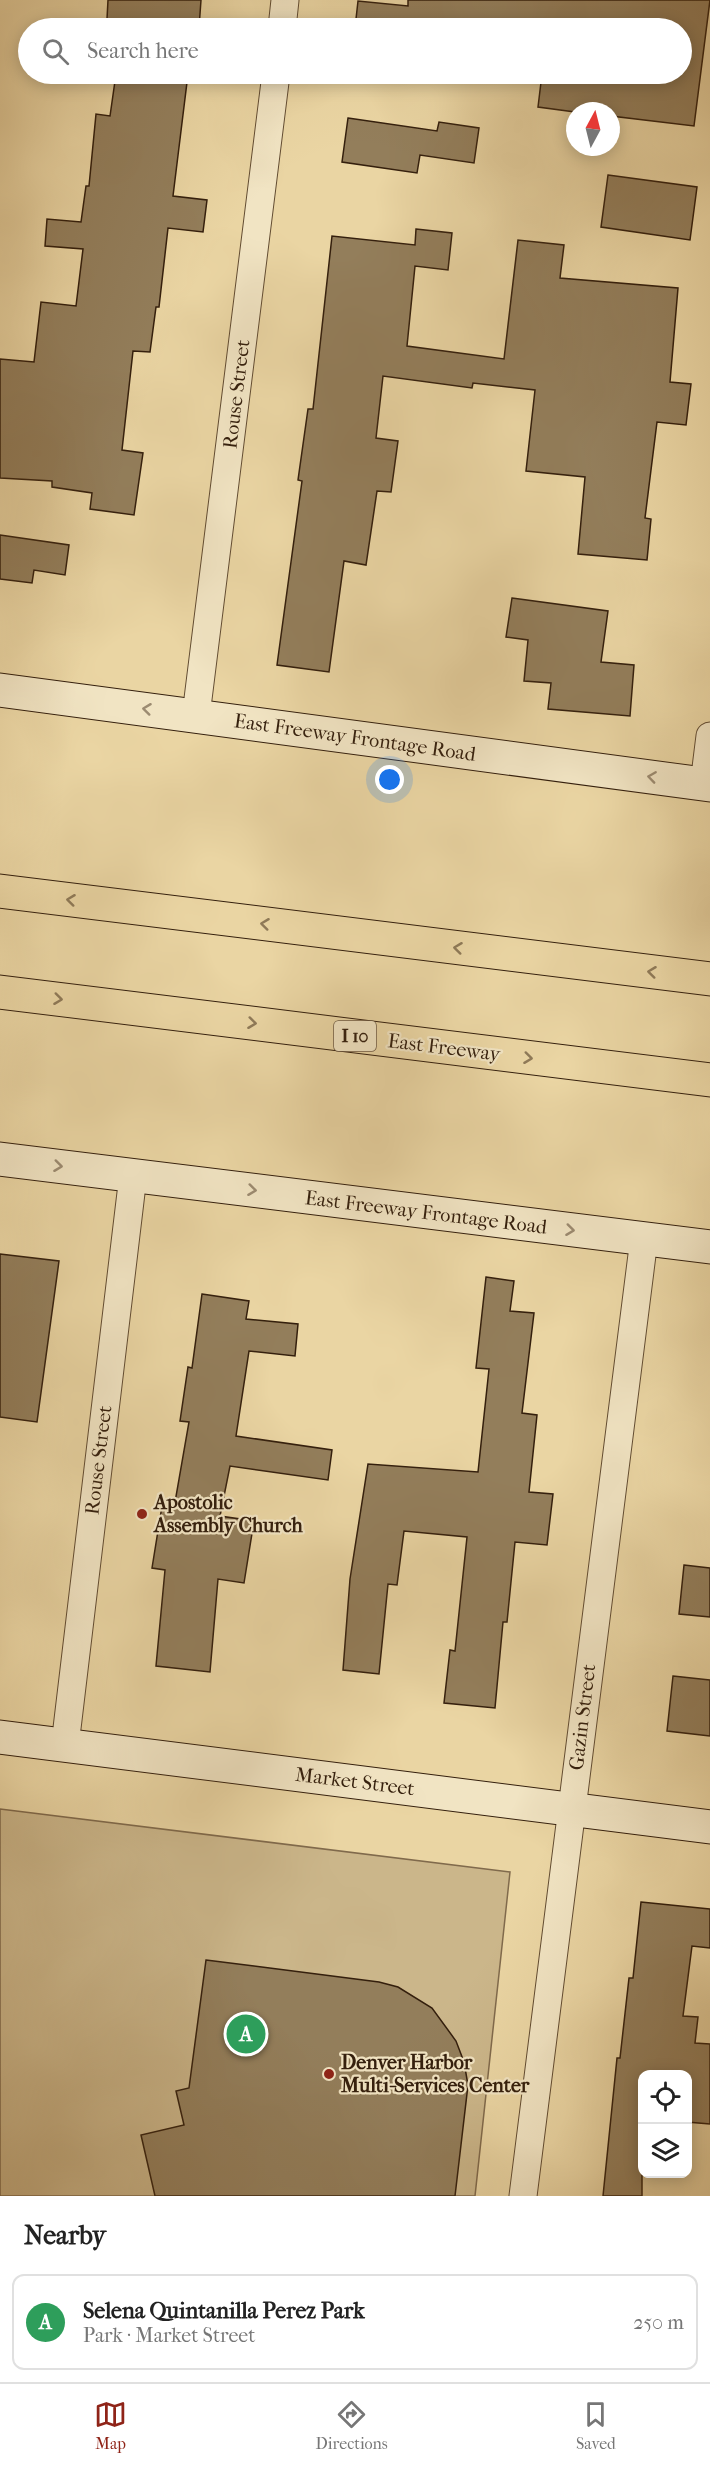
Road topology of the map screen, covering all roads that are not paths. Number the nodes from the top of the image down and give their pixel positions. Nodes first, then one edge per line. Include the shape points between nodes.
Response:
1 (285, 0) edge
2 (283, 18) edge
3 (275, 84) edge
4 (0, 690) edge
5 (196, 715) junction
6 (710, 736) edge
7 (707, 785) edge
8 (0, 891) edge
9 (710, 980) edge
10 (0, 992) edge
11 (710, 1080) edge
12 (0, 1159) edge
13 (133, 1176) junction
14 (644, 1239) junction
15 (710, 1248) edge
16 (0, 1737) edge
17 (64, 1745) junction
18 (571, 1809) junction
19 (710, 1827) edge
20 (523, 2196) edge

1 - 2 street
3 - 5 street, Rouse Street
5 -> 4 main road, East Freeway Frontage Road
7 -> 5 main road, East Freeway Frontage Road
6 - 7 street
9 -> 8 highway
10 -> 11 highway, East Freeway / I 10
12 -> 13 main road, East Freeway Frontage Road
13 -> 14 main road, East Freeway Frontage Road
13 - 17 street, Rouse Street
14 - 15 main road, East Freeway Frontage Road
14 - 18 street, Gazin Street
16 - 17 main road, Market Street
17 - 18 main road, Market Street
18 - 19 main road, Market Street
18 - 20 street, Gazin Street

